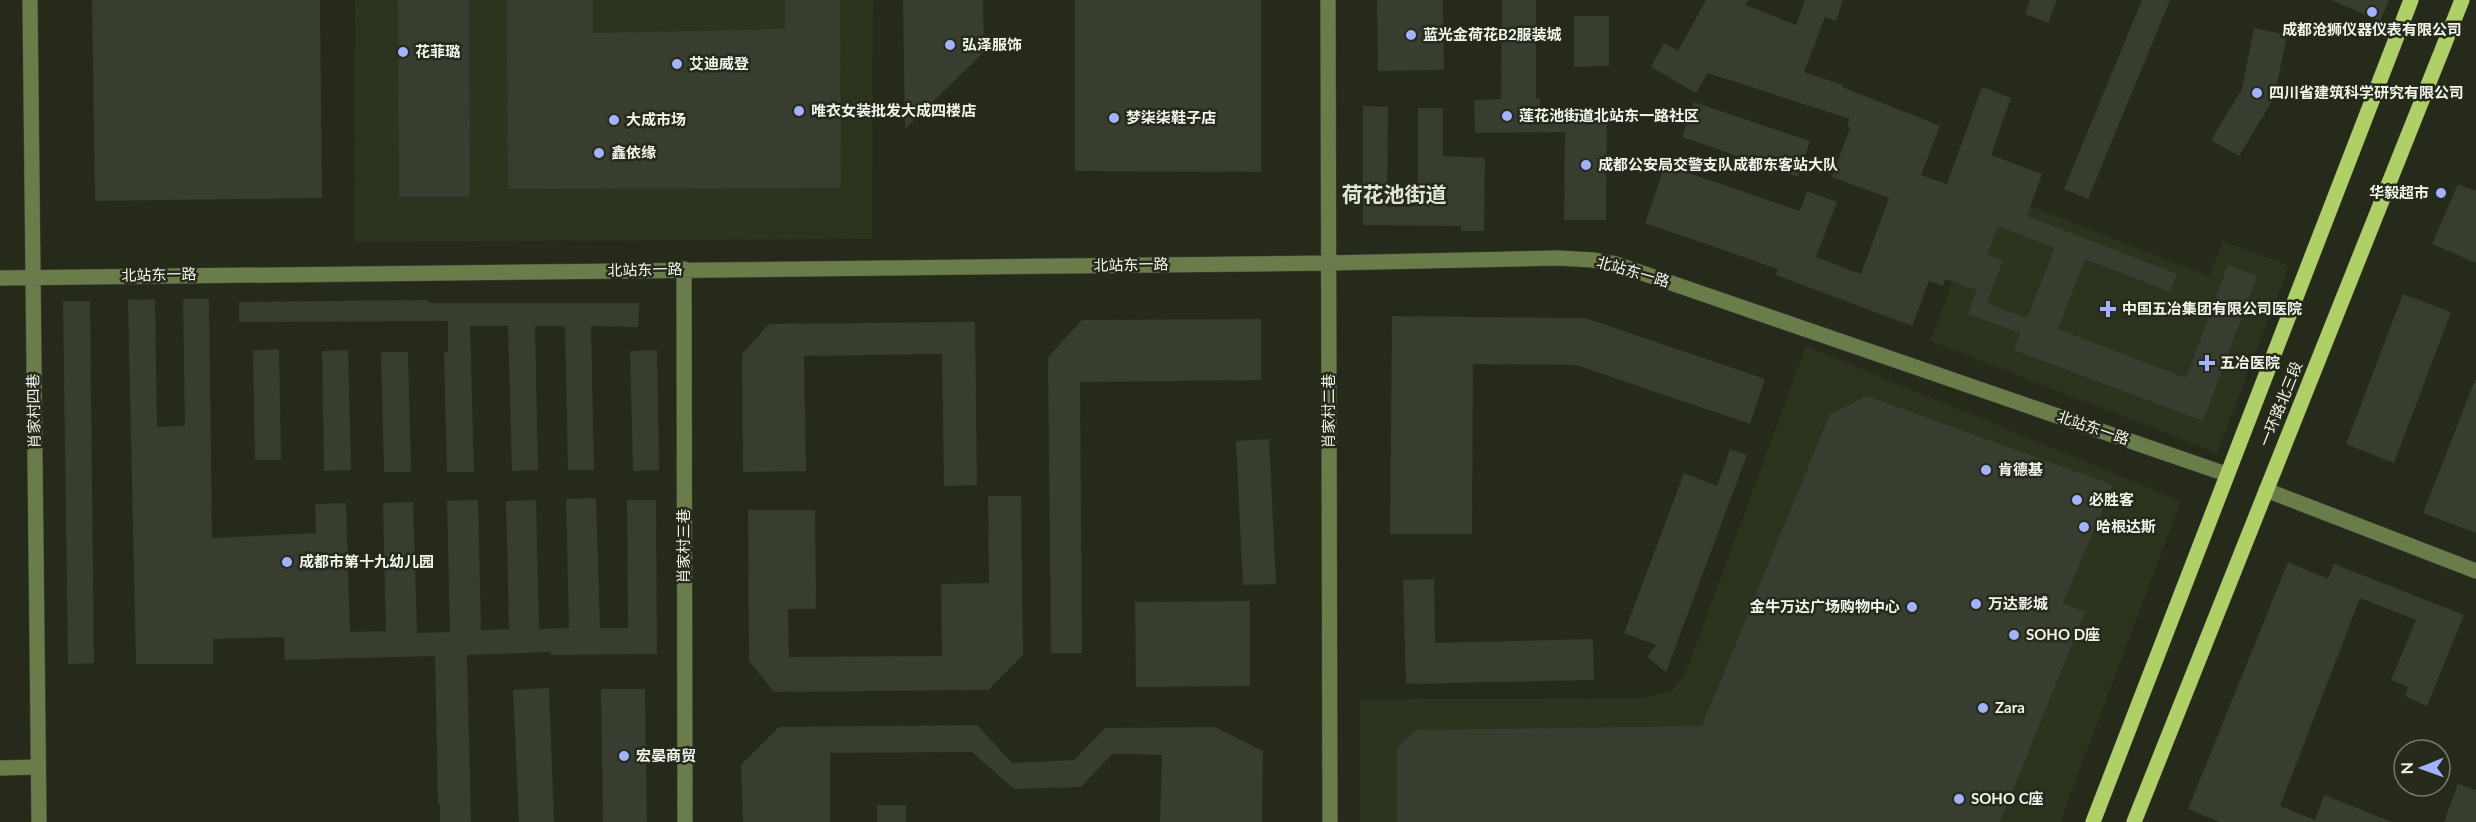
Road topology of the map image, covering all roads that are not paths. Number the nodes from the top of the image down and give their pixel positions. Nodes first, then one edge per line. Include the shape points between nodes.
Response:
1 (30, 0) edge
2 (1328, 0) edge
3 (2411, 0) edge
4 (2462, 0) edge
5 (1329, 263) junction
6 (684, 269) junction
7 (32, 277) junction
8 (0, 278) edge
9 (2226, 474) junction
10 (2266, 490) junction
11 (2476, 571) edge
12 (38, 767) junction
13 (0, 768) edge
14 (39, 822) edge
15 (685, 822) edge
16 (1330, 822) edge
17 (2093, 822) edge
18 (2134, 822) edge

1 - 7 street, 肖家村四巷
2 - 5 street, 肖家村二巷
3 - 9 main road, 一环路北三段
4 - 10 main road, 一环路北三段
5 - 6 street, 北站东一路
5 - 9 street, 北站东一路 via 1558,258 1616,264
5 - 16 street, 肖家村二巷
6 - 7 street, 北站东一路
6 - 15 street, 肖家村三巷
7 - 8 street, 北站东一路
7 - 12 street, 肖家村四巷
9 - 17 main road, 一环路北三段
10 - 11 street
10 - 18 main road, 一环路北三段
12 - 13 street
12 - 14 street, 肖家村四巷

